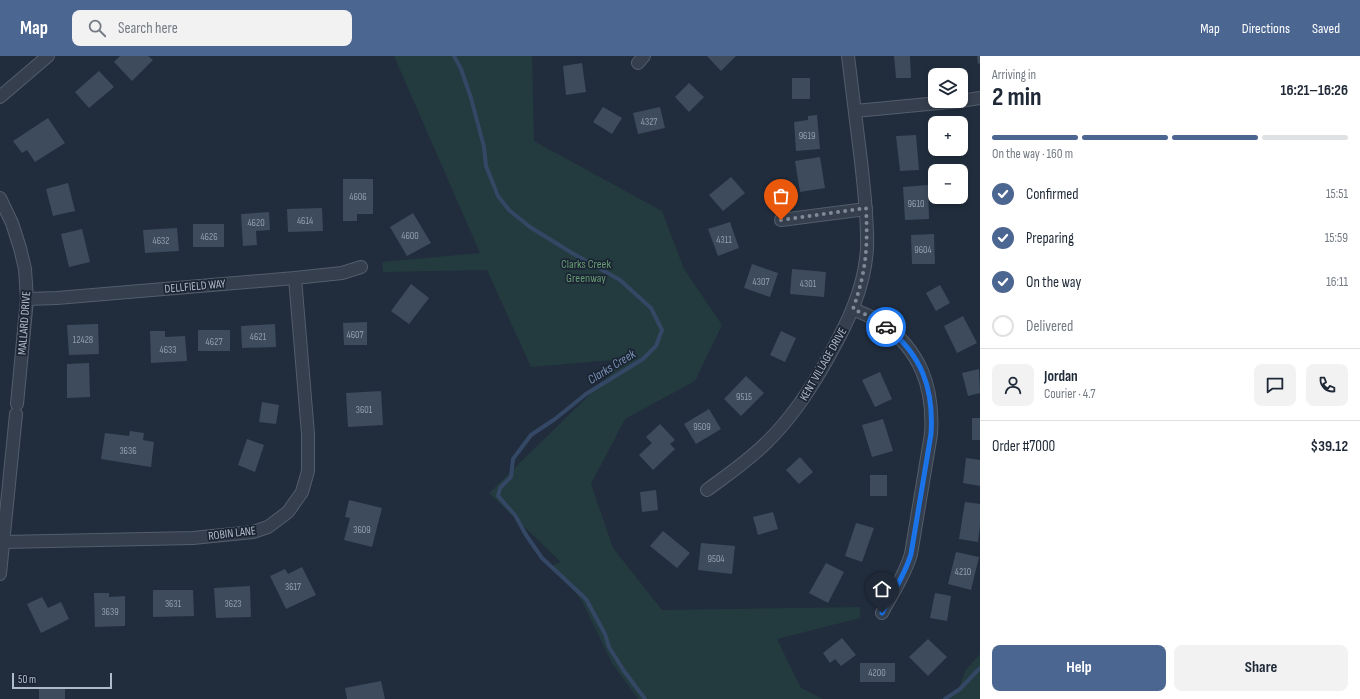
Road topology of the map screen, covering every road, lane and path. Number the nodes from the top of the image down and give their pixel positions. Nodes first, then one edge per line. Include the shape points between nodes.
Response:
1 (48, 56) edge
2 (848, 56) edge
3 (0, 96) edge
4 (980, 98) edge
5 (968, 100) edge
6 (928, 104) edge
7 (855, 111) junction
8 (0, 198) edge
9 (866, 208) junction
10 (781, 220) dead end
11 (361, 267) dead end
12 (295, 278) junction
13 (27, 299) junction
14 (853, 309) junction
15 (707, 490) dead end
16 (3, 542) junction
17 (0, 574) edge
18 (882, 613) dead end

1 - 3 street
2 - 7 street, KENT VILLAGE DRIVE
4 - 5 street
6 - 7 street
7 - 9 street, KENT VILLAGE DRIVE
8 - 13 street, MALLARD DRIVE via 12,222 20,248 25,269
9 - 10 street
9 - 14 street, KENT VILLAGE DRIVE via 867,249 863,276
11 - 12 street, DELLFIELD WAY via 342,273
12 - 13 street, DELLFIELD WAY
12 - 16 street, ROBIN LANE via 308,434 308,471 302,492 288,512 268,527 253,532 193,538
13 - 16 street, MALLARD DRIVE
14 - 15 street, KENT VILLAGE DRIVE via 821,371 787,421 753,455
14 - 18 street via 880,322 908,348 924,374 932,414 911,554 900,581
16 - 17 street, MALLARD DRIVE

